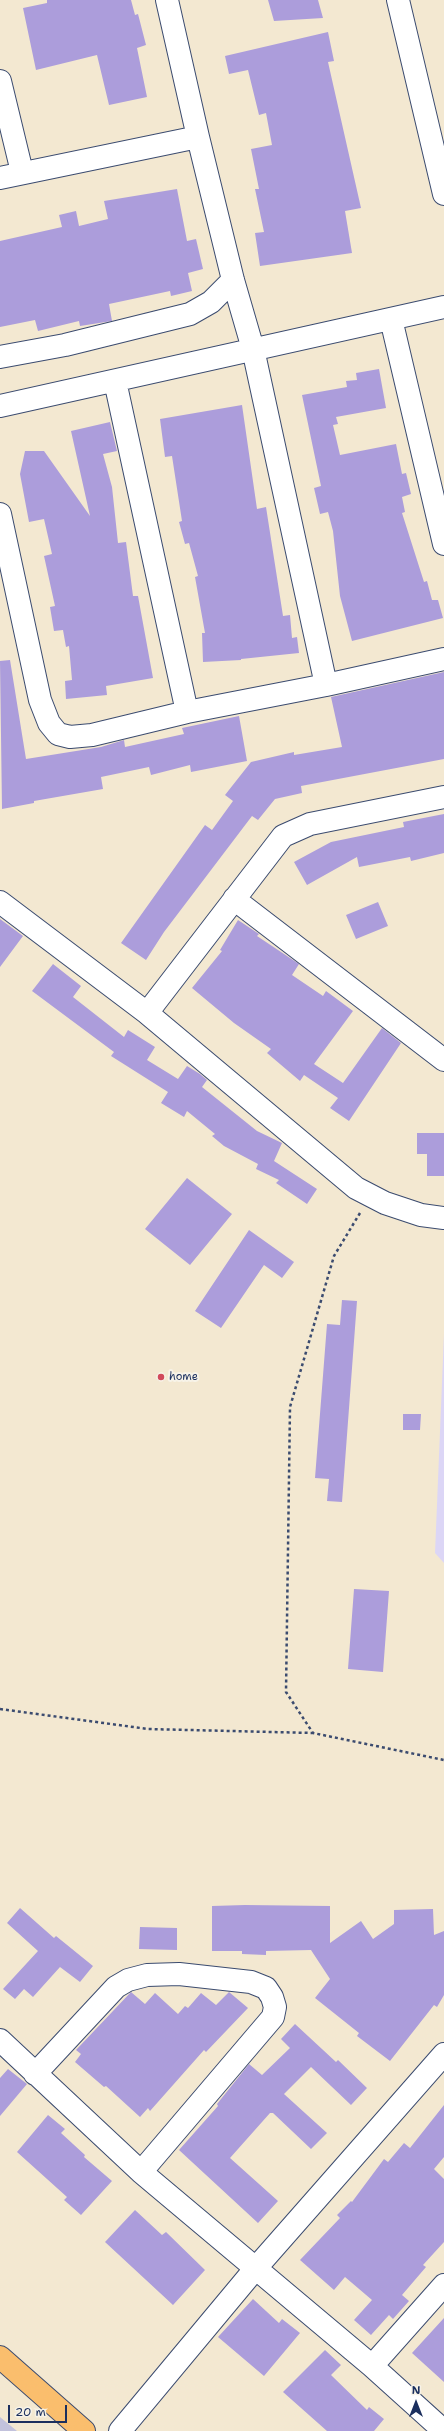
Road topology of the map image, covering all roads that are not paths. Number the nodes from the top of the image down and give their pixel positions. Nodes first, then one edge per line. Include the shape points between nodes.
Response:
1 (167, 0) edge
2 (398, 0) edge
3 (0, 81) edge
4 (198, 137) junction
5 (22, 172) junction
6 (0, 178) edge
7 (444, 194) edge
8 (233, 280) junction
9 (444, 307) edge
10 (391, 320) junction
11 (253, 349) junction
12 (0, 357) edge
13 (115, 381) junction
14 (0, 406) edge
15 (0, 514) edge
16 (444, 544) edge
17 (444, 659) edge
18 (326, 685) junction
19 (187, 712) junction
20 (444, 797) edge
21 (234, 899) junction
22 (0, 902) edge
23 (147, 1013) junction
24 (444, 1060) edge
25 (444, 1218) edge
26 (0, 2040) edge
27 (444, 2054) edge
28 (35, 2074) junction
29 (140, 2172) junction
30 (255, 2268) junction
31 (444, 2285) edge
32 (0, 2358) edge
33 (372, 2366) junction
34 (84, 2431) edge
35 (120, 2431) edge
36 (444, 2431) edge

1 - 4 street
2 - 7 street
3 - 5 street
4 - 5 street
4 - 8 street
5 - 6 street
8 - 11 street
8 - 12 street via 211,302 190,314 65,345
9 - 10 street
10 - 11 street
10 - 16 street
11 - 13 street
11 - 18 street
13 - 14 street
13 - 19 street
15 - 19 street via 40,700 48,723 58,734 92,735
17 - 18 street
18 - 19 street
20 - 21 street via 310,824 293,830 273,846
21 - 23 street
21 - 24 street
22 - 23 street
23 - 25 street via 356,1188 420,1215
26 - 28 street
27 - 30 street
28 - 29 street
28 - 29 street via 116,1987 128,1980 147,1974 179,1974 251,1982 266,1988 275,2007 273,2016
29 - 30 street
30 - 33 street
30 - 35 street
31 - 33 street
32 - 34 main road
33 - 36 street

